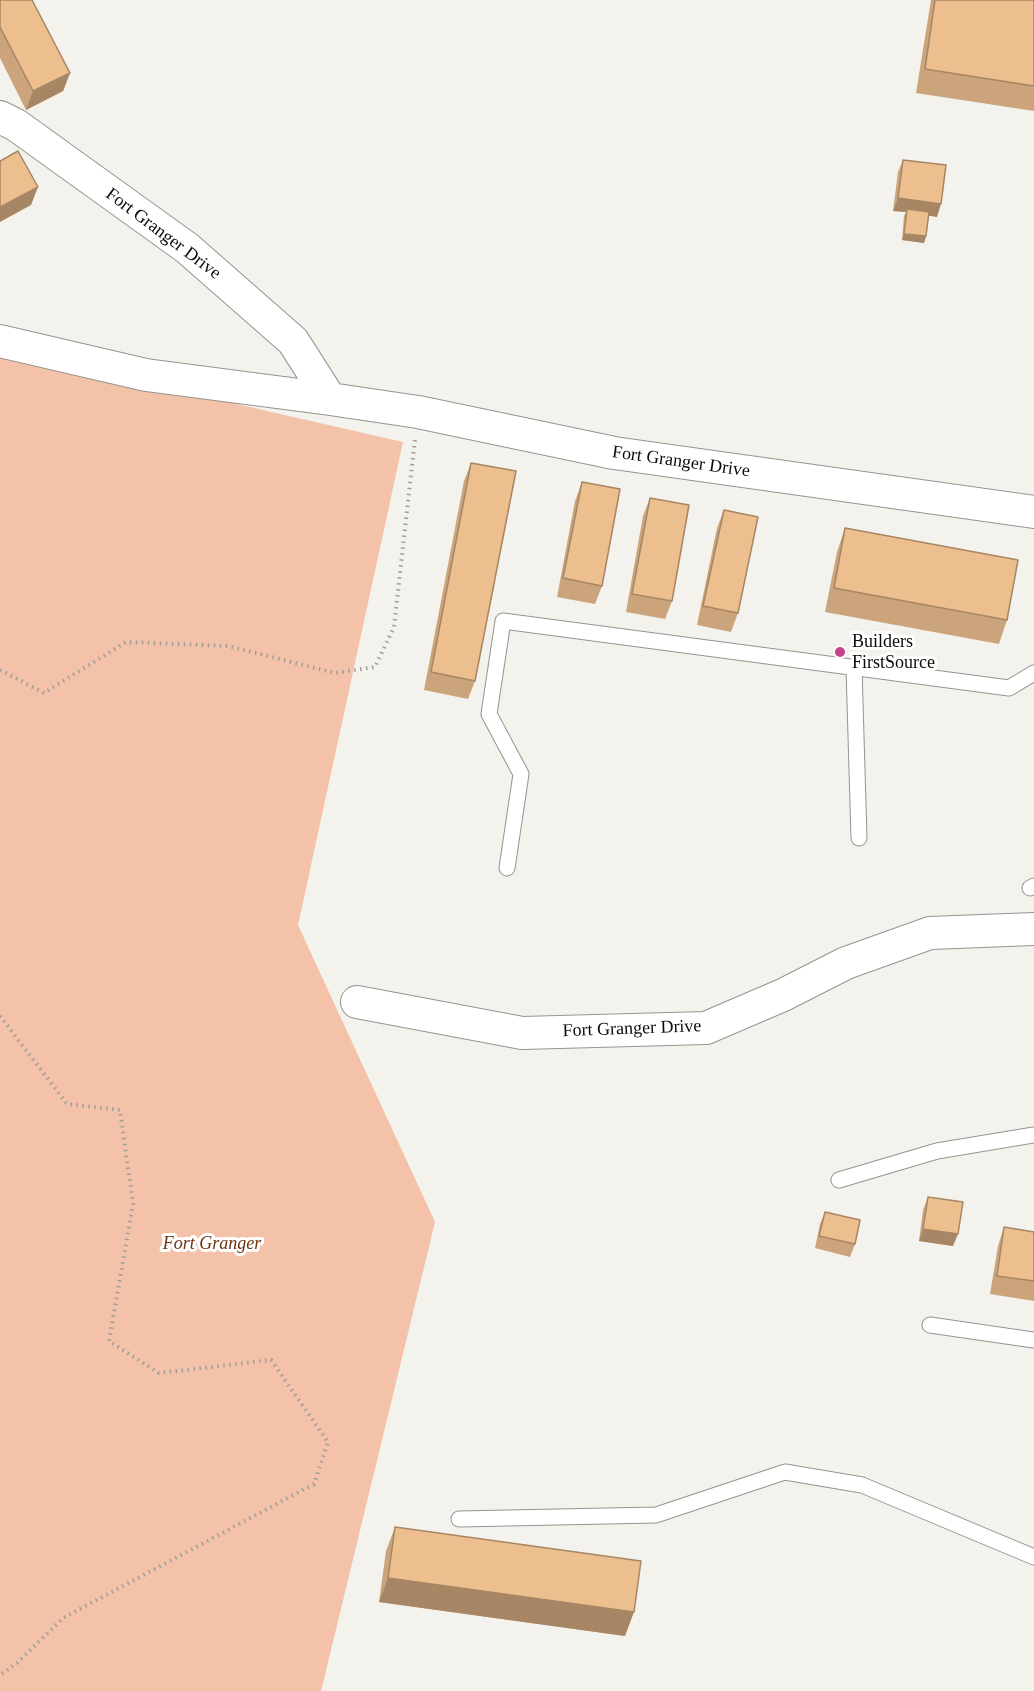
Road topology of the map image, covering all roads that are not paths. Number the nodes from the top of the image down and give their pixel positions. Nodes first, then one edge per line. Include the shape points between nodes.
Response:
1 (0, 117) edge
2 (0, 341) edge
3 (330, 399) junction
4 (1034, 512) edge
5 (854, 668) junction
6 (1034, 673) edge
7 (859, 838) dead end
8 (507, 868) dead end
9 (1034, 930) edge
10 (357, 1002) dead end
11 (1034, 1135) edge
12 (839, 1180) dead end
13 (930, 1325) dead end
14 (1034, 1340) edge
15 (459, 1519) dead end
16 (1034, 1557) edge

1 - 3 street, Fort Granger Drive via 187,248 293,341
2 - 3 street, Fort Granger Drive via 146,375
3 - 4 street, Fort Granger Drive via 418,412 614,453
5 - 6 lane via 1010,688
5 - 7 lane
5 - 8 lane via 503,621 489,714 521,774
9 - 10 street, Fort Granger Drive via 930,933 846,963 706,1028 522,1033
11 - 12 lane via 937,1150
13 - 14 lane
15 - 16 lane via 656,1515 785,1472 862,1485

